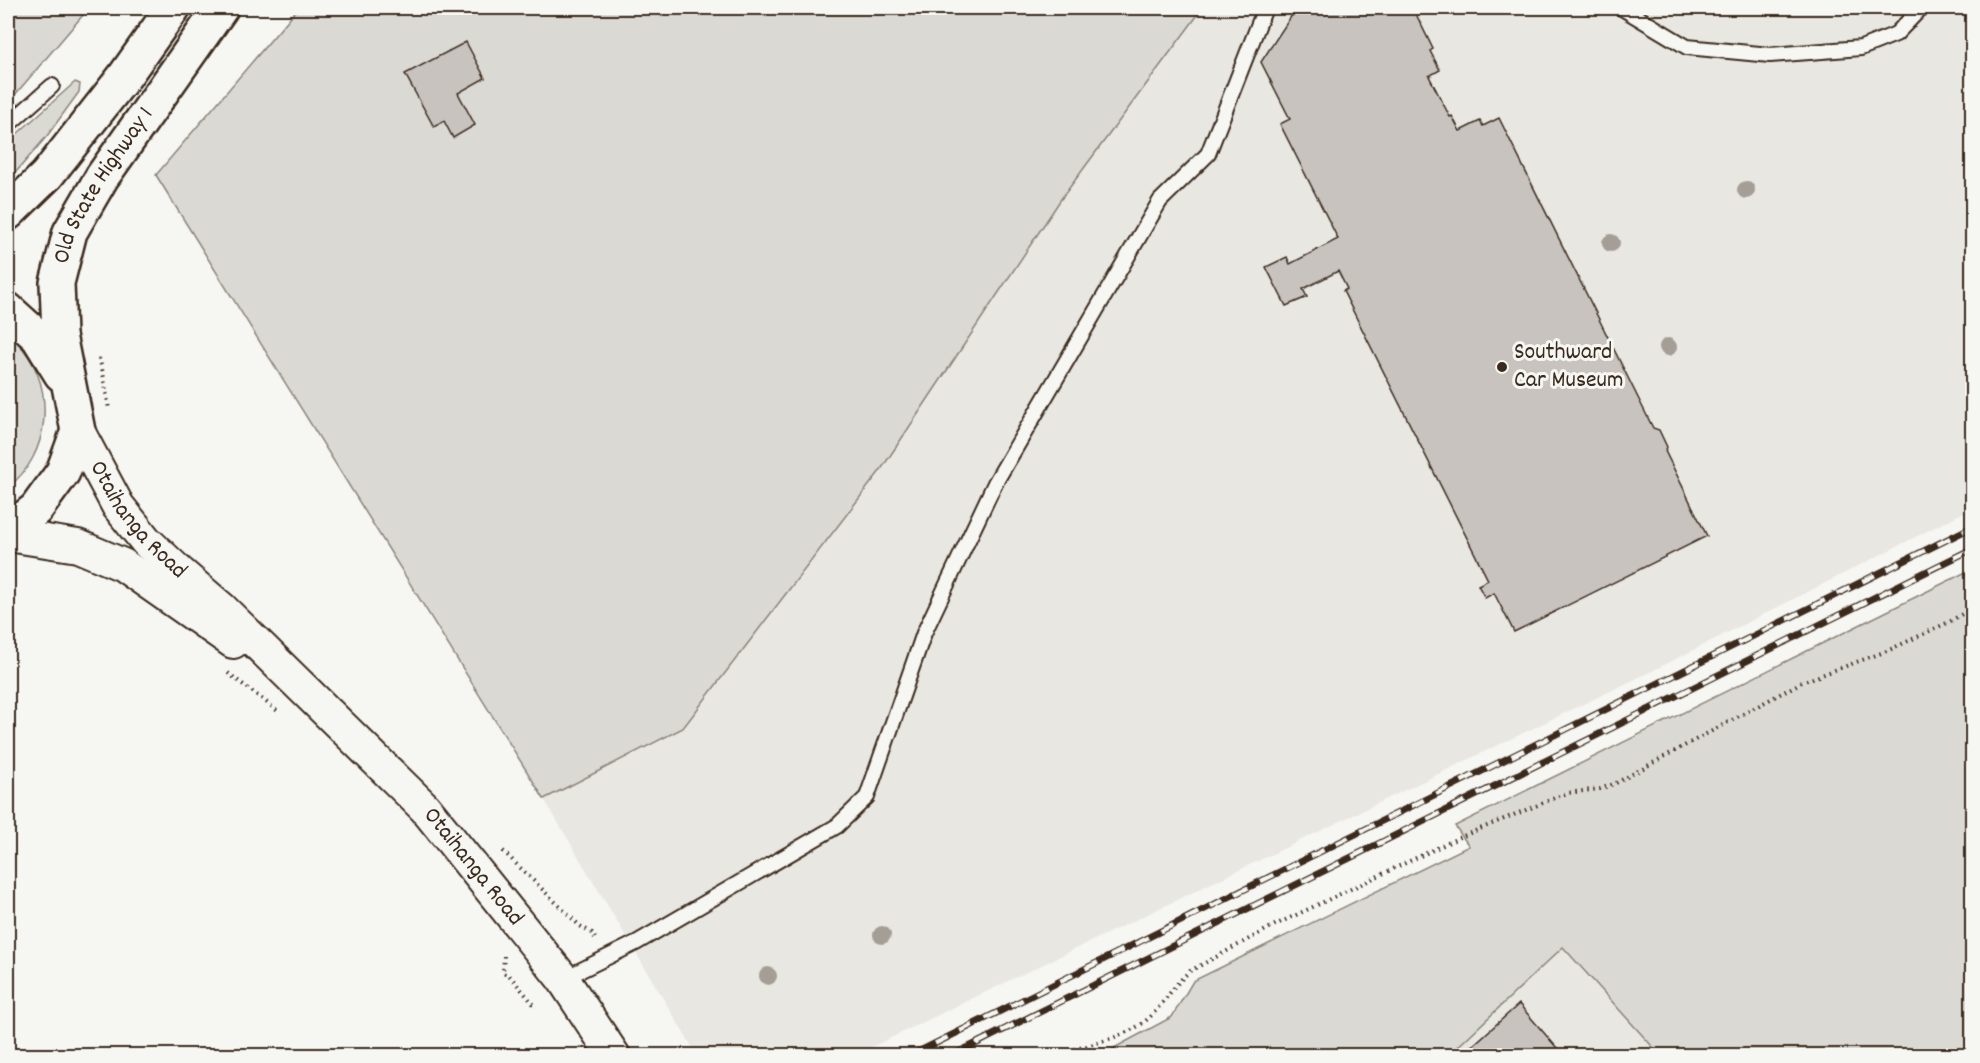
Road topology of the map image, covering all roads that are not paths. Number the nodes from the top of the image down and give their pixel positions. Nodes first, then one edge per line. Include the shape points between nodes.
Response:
1 (173, 8) edge
2 (221, 8) edge
3 (1265, 8) edge
4 (1622, 8) edge
5 (1921, 8) edge
6 (52, 86) dead end
7 (8, 125) edge
8 (8, 213) edge
9 (8, 310) edge
10 (70, 388) junction
11 (78, 431) junction
12 (8, 533) edge
13 (313, 698) junction
14 (563, 979) junction
15 (614, 1056) edge

1 - 8 main road, Old State Highway 1 via 48,175
2 - 10 main road, Old State Highway 1 via 102,177 70,232 57,283 59,335
3 - 14 lane via 1208,154 1161,201 995,483 924,633 867,797 837,826 636,943
4 - 5 lane via 1687,46 1770,55 1861,48 1896,34
6 - 7 lane
9 - 10 main road via 38,337
10 - 11 main road, Old State Highway 1
11 - 12 main road via 63,472 36,509
11 - 13 street, Otaihanga Road via 118,506 146,541
12 - 13 street, Otaihanga Road via 78,546 123,566
13 - 14 street, Otaihanga Road via 425,808
14 - 15 street, Otaihanga Road

